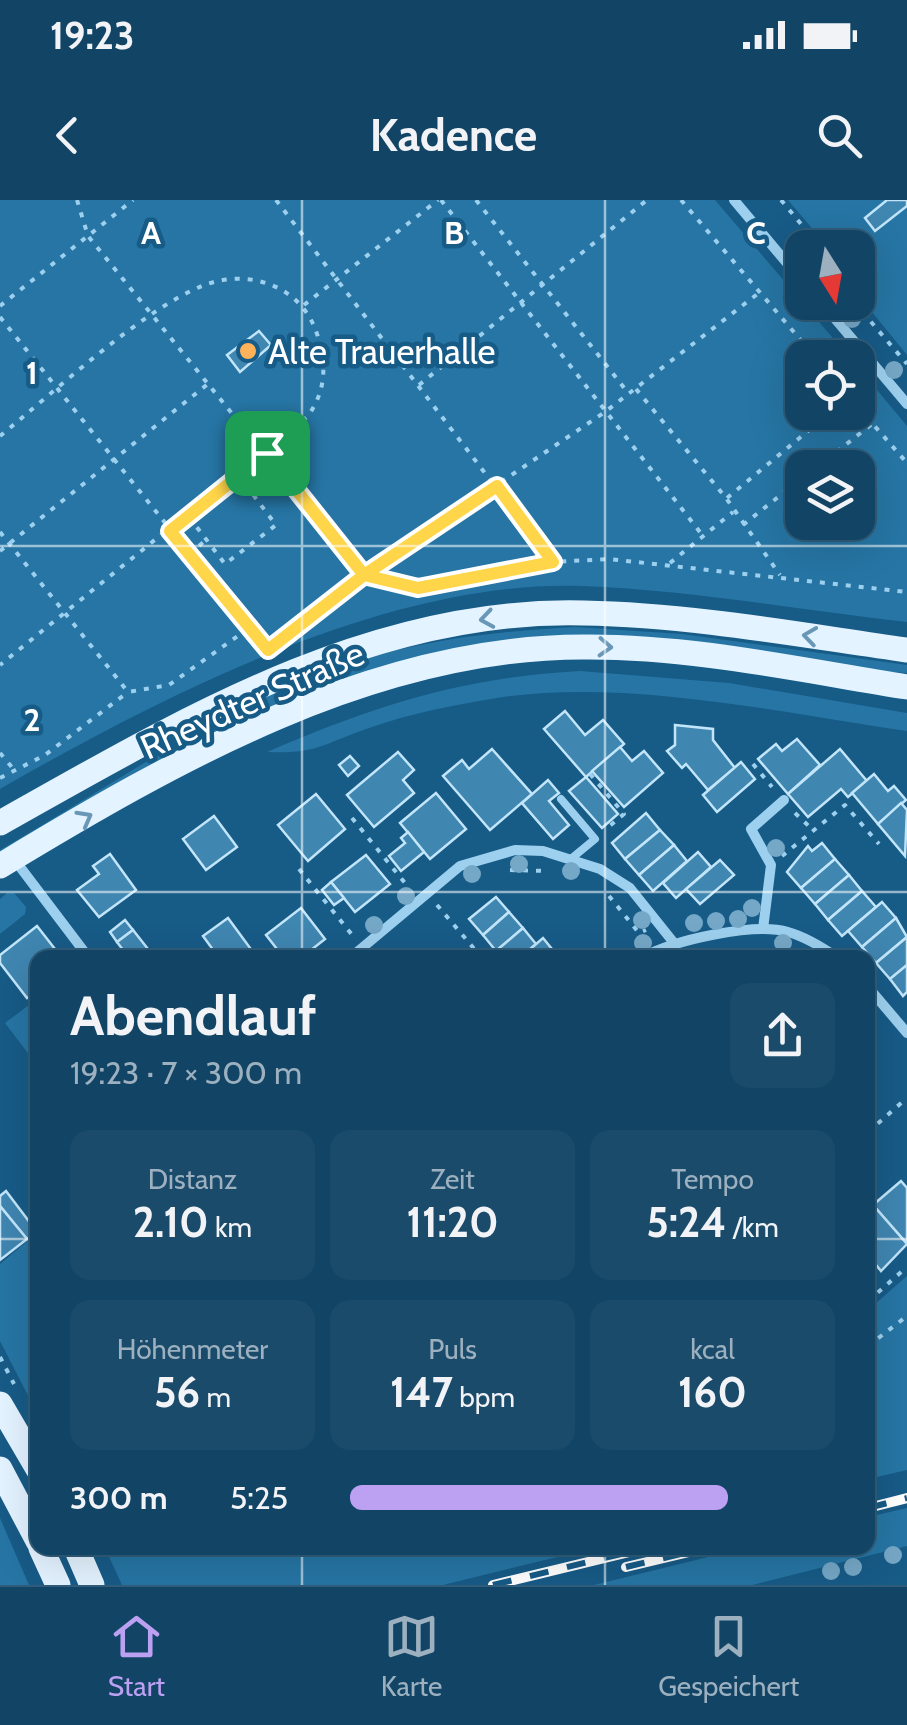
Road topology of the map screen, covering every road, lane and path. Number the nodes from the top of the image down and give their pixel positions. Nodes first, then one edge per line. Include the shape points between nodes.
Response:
1 (77, 200) edge
2 (133, 200) edge
3 (276, 200) edge
4 (440, 200) edge
5 (476, 200) edge
6 (647, 200) edge
7 (682, 200) edge
8 (734, 200) edge
9 (781, 200) edge
10 (806, 230) edge
11 (88, 236) junction
12 (785, 261) edge
13 (336, 280) junction
14 (545, 285) junction
15 (760, 292) junction
16 (520, 305) junction
17 (0, 306) edge
18 (302, 306) junction
19 (155, 314) junction
20 (0, 318) edge
21 (836, 320) edge
22 (869, 320) edge
23 (801, 340) edge
24 (907, 364) edge
25 (209, 383) junction
26 (419, 385) junction
27 (58, 389) junction
28 (636, 389) junction
29 (629, 394) junction
30 (907, 404) edge
31 (605, 412) junction
32 (875, 427) edge
33 (809, 430) edge
34 (864, 430) edge
35 (0, 436) edge
36 (839, 450) edge
37 (267, 453) junction
38 (114, 459) junction
39 (907, 463) edge
40 (238, 476) junction
41 (497, 486) junction
42 (785, 492) edge
43 (726, 498) junction
44 (733, 512) junction
45 (189, 517) junction
46 (743, 525) junction
47 (170, 531) junction
48 (0, 532) edge
49 (703, 536) junction
50 (206, 540) junction
51 (9, 544) junction
52 (0, 552) edge
53 (189, 554) junction
54 (553, 562) junction
55 (670, 564) junction
56 (364, 575) junction
57 (781, 576) junction
58 (907, 592) edge
59 (66, 614) junction
60 (248, 628) junction
61 (907, 650) edge
62 (0, 665) edge
63 (907, 687) edge
64 (128, 692) junction
65 (0, 752) edge
66 (15, 771) junction
67 (590, 774) dead end
68 (0, 778) edge
69 (560, 800) dead end
70 (784, 800) dead end
71 (352, 818) dead end
72 (0, 823) edge
73 (595, 839) junction
74 (879, 844) dead end
75 (572, 858) junction
76 (7, 862) edge
77 (771, 866) junction
78 (299, 869) dead end
79 (502, 871) dead end
80 (559, 873) dead end
81 (607, 894) dead end
82 (423, 897) junction
83 (762, 929) junction
84 (639, 933) dead end
85 (674, 943) junction
86 (362, 948) junction
87 (82, 950) edge
88 (360, 950) edge
89 (474, 950) edge
90 (659, 950) edge
91 (823, 950) edge
92 (875, 995) edge
93 (905, 1026) edge
94 (907, 1098) edge
95 (875, 1126) edge
96 (906, 1271) edge
97 (875, 1295) edge
98 (907, 1316) edge
99 (875, 1341) edge
100 (0, 1404) edge
101 (30, 1455) edge
102 (0, 1469) edge
103 (30, 1527) edge
104 (44, 1555) edge
105 (79, 1555) edge
106 (58, 1585) edge
107 (92, 1585) edge

1 - 11 path
2 - 11 path
3 - 13 path
4 - 13 path
4 - 16 path
5 - 14 path
6 - 14 path
7 - 15 path
8 - 12 street
9 - 10 path
11 - 17 path
11 - 19 path
13 - 18 path
13 - 26 path
14 - 16 path
14 - 29 path
15 - 23 path
15 - 28 path
16 - 26 path
16 - 31 path
18 - 19 path via 269,283 238,279 204,285
18 - 37 path via 320,342 323,382 307,417
19 - 25 path
19 - 27 path
20 - 27 path
21 - 30 street
22 - 24 path
25 - 37 path
25 - 38 path
26 - 41 path
27 - 35 path
27 - 38 path
28 - 29 path
28 - 43 path
29 - 31 path
31 - 41 path
31 - 49 path
32 - 39 path
33 - 43 path
34 - 36 path
37 - 40 path
37 - 56 path
38 - 47 path
38 - 51 path
40 - 45 path
40 - 50 path via 276,525 225,564
41 - 54 path
41 - 56 path
42 - 46 path
43 - 44 path
44 - 46 path
44 - 49 path
45 - 47 path
45 - 50 path
46 - 57 path
47 - 53 path
47 - 59 path
48 - 51 path
49 - 55 path
50 - 53 path
51 - 52 path
51 - 59 path
53 - 60 path
54 - 55 path
54 - 56 path via 418,588
55 - 57 path
56 - 60 path via 268,650
57 - 58 path
59 - 62 path
59 - 64 path
60 - 64 path via 168,685
61 -> 72 main road, Rheydter Straße via 581,612 428,628 278,678
76 -> 63 main road, Rheydter Straße via 295,712 435,663 510,650 652,650
64 - 66 path
65 - 66 path
66 - 68 path
67 - 73 path via 624,814
69 - 73 lane
70 - 77 street via 751,829
71 - 82 path
73 - 75 lane
74 - 77 path via 845,805
75 - 82 street via 515,850 482,856
75 - 85 street via 630,888
76 - 87 street
77 - 83 street
78 - 86 path
79 - 80 path
81 - 84 path
82 - 86 street
82 - 89 path
83 - 85 street
83 - 91 street via 785,930
85 - 90 street
86 - 88 street
92 - 93 street
94 - 95 path
96 - 97 path
98 - 99 path
100 - 101 main road
102 - 103 main road
104 - 106 main road
105 - 107 main road

